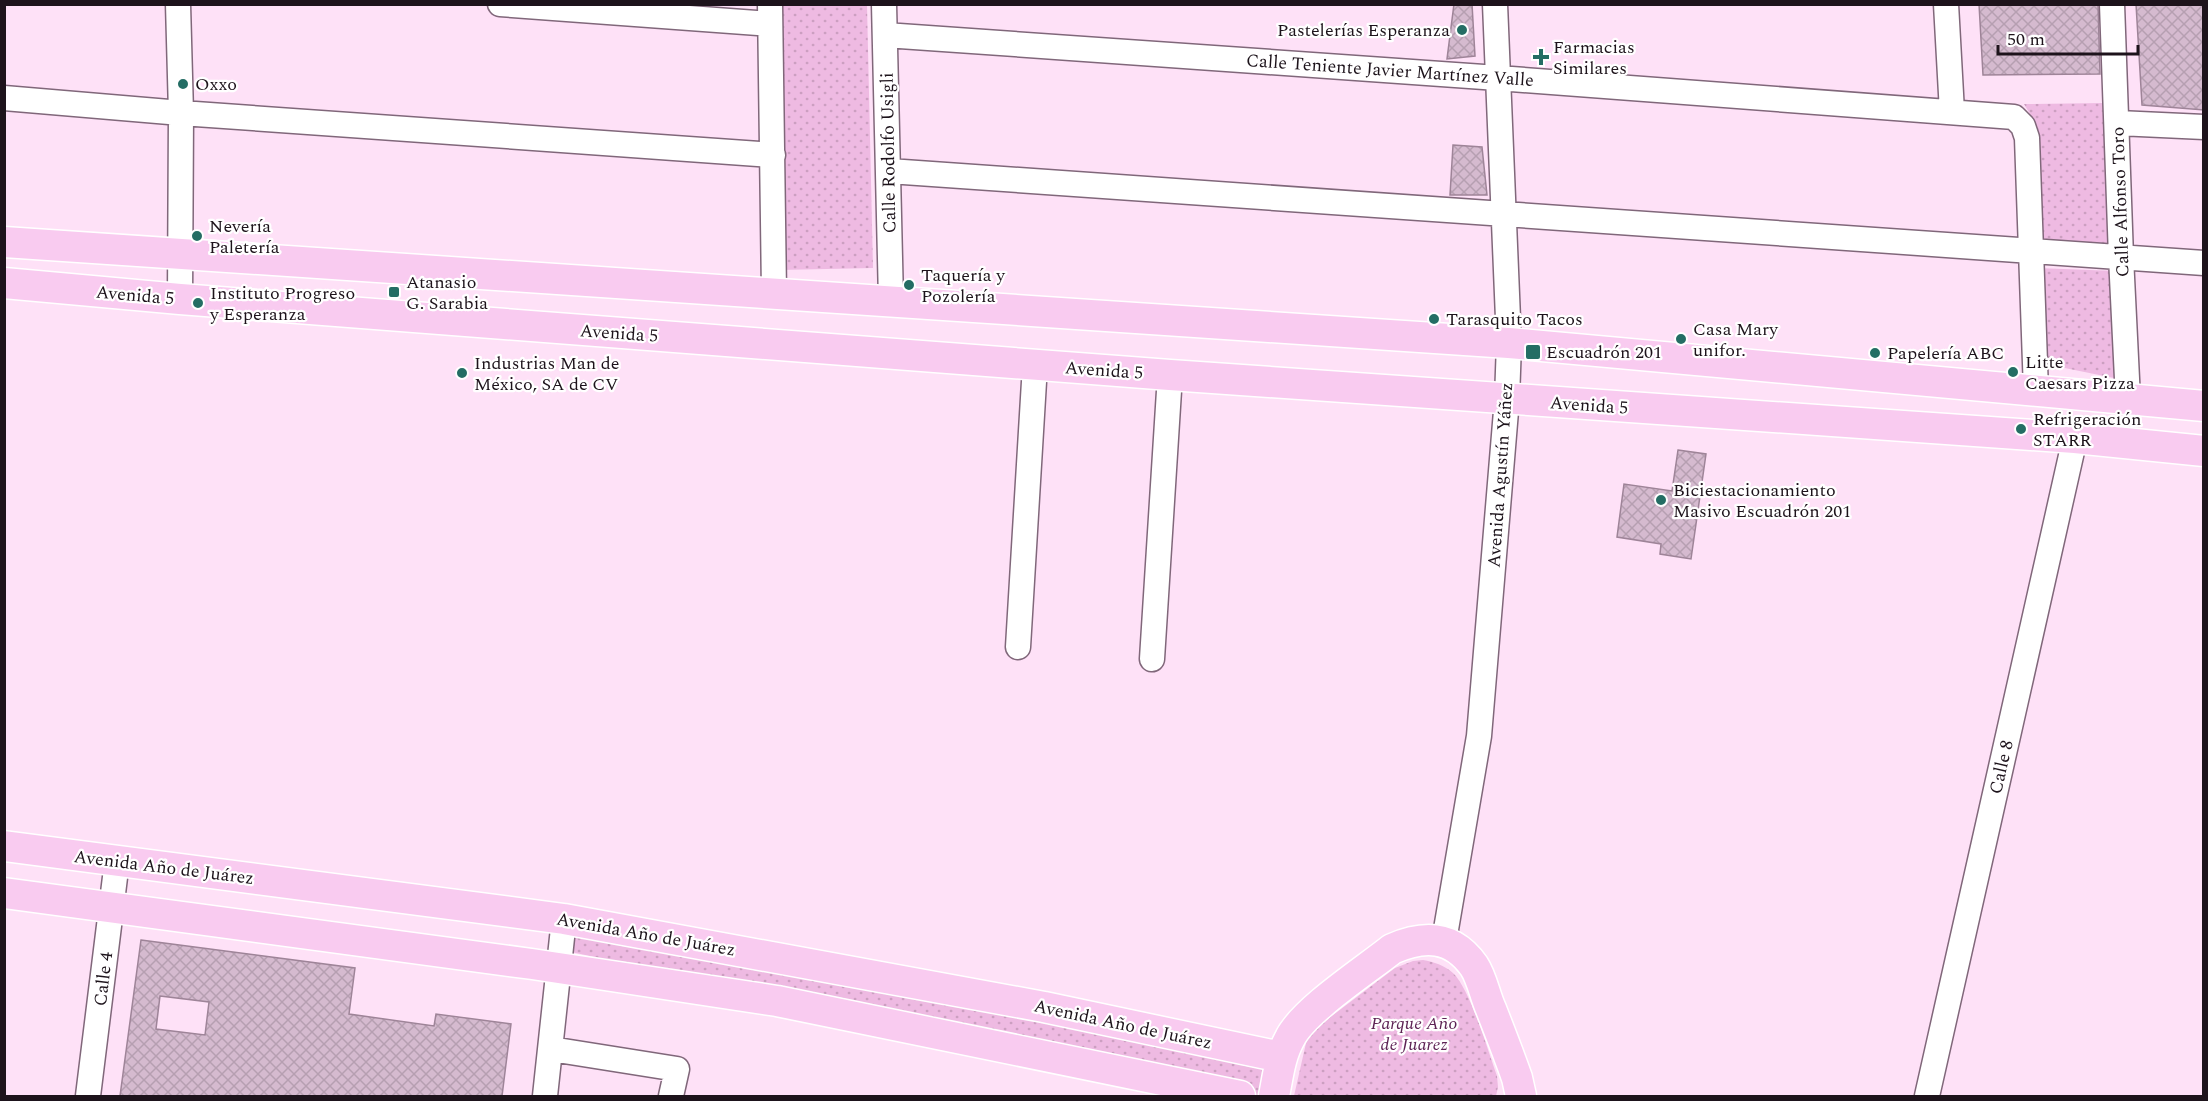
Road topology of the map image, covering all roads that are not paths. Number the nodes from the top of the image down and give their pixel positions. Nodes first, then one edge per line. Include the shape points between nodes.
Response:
1 (178, 4) edge
2 (500, 4) edge
3 (884, 4) edge
4 (1495, 4) edge
5 (1946, 4) edge
6 (2112, 4) edge
7 (770, 14) edge
8 (885, 35) junction
9 (1498, 78) junction
10 (4, 98) edge
11 (1952, 112) junction
12 (181, 113) junction
13 (2118, 123) junction
14 (2204, 127) edge
15 (773, 155) junction
16 (890, 171) junction
17 (1503, 213) junction
18 (4, 242) edge
19 (2030, 251) junction
20 (180, 253) junction
21 (2121, 257) junction
22 (2204, 263) edge
23 (4, 283) edge
24 (774, 293) junction
25 (180, 299) junction
26 (891, 301) junction
27 (1509, 343) junction
28 (1035, 365) junction
29 (1170, 375) junction
30 (2036, 391) junction
31 (1507, 399) junction
32 (2128, 399) junction
33 (2204, 406) edge
34 (2075, 438) junction
35 (2204, 451) edge
36 (1018, 647) dead end
37 (1152, 658) dead end
38 (4, 846) edge
39 (117, 861) junction
40 (4, 893) edge
41 (111, 908) junction
42 (564, 919) junction
43 (1444, 941) junction
44 (560, 968) junction
45 (551, 1049) junction
46 (1281, 1057) junction
47 (88, 1096) edge
48 (545, 1096) edge
49 (671, 1096) edge
50 (1240, 1096) edge
51 (1274, 1096) edge
52 (1521, 1096) edge
53 (1927, 1096) edge

1 - 12 street
2 - 7 street
3 - 8 street, Calle Rodolfo Usigli
4 - 9 street, Avenida Agustín Yáñez
5 - 11 street
6 - 13 street, Calle Alfonso Toro
7 - 15 street
8 - 9 street, Calle Teniente Javier Martínez Valle
8 - 16 street, Calle Rodolfo Usigli
9 - 11 street, Calle Teniente Javier Martínez Valle
9 - 17 street, Avenida Agustín Yáñez
10 - 12 street
11 - 19 street, Calle Teniente Javier Martínez Valle via 2014,117 2023,126 2027,138
12 - 15 street
12 - 20 street
13 - 14 street
13 - 21 street, Calle Alfonso Toro
15 - 24 street
16 - 17 street
16 - 26 street, Calle Rodolfo Usigli
17 - 19 street
17 - 27 street, Avenida Agustín Yáñez
18 - 20 main road
19 - 21 street
19 - 30 street
20 - 24 main road
20 - 25 street
21 - 22 street
21 - 32 street, Calle Alfonso Toro
23 - 25 main road, Avenida 5
24 - 26 main road
25 - 28 main road, Avenida 5
26 - 27 main road
27 - 30 main road
27 - 31 street, Avenida Agustín Yáñez
28 - 29 main road, Avenida 5
28 - 36 street
29 - 31 main road, Avenida 5
29 - 37 street
30 - 32 main road
31 - 34 main road, Avenida 5
31 - 43 street, Avenida Agustín Yáñez via 1479,736
32 - 33 main road
34 - 35 main road, Avenida 5
34 - 53 street, Calle 8
38 - 39 main road, Avenida Año de Juárez
39 - 41 street, Calle 4
39 - 42 main road, Avenida Año de Juárez
40 - 41 main road
41 - 44 main road
41 - 47 street, Calle 4
42 - 44 street
42 - 46 main road, Avenida Año de Juárez via 1044,1007
43 - 46 main road via 1409,941 1392,949 1301,1021
43 - 52 main road via 1474,967 1518,1078
44 - 45 street
44 - 50 main road via 777,1001
45 - 48 street
45 - 49 street via 676,1069
46 - 51 main road

